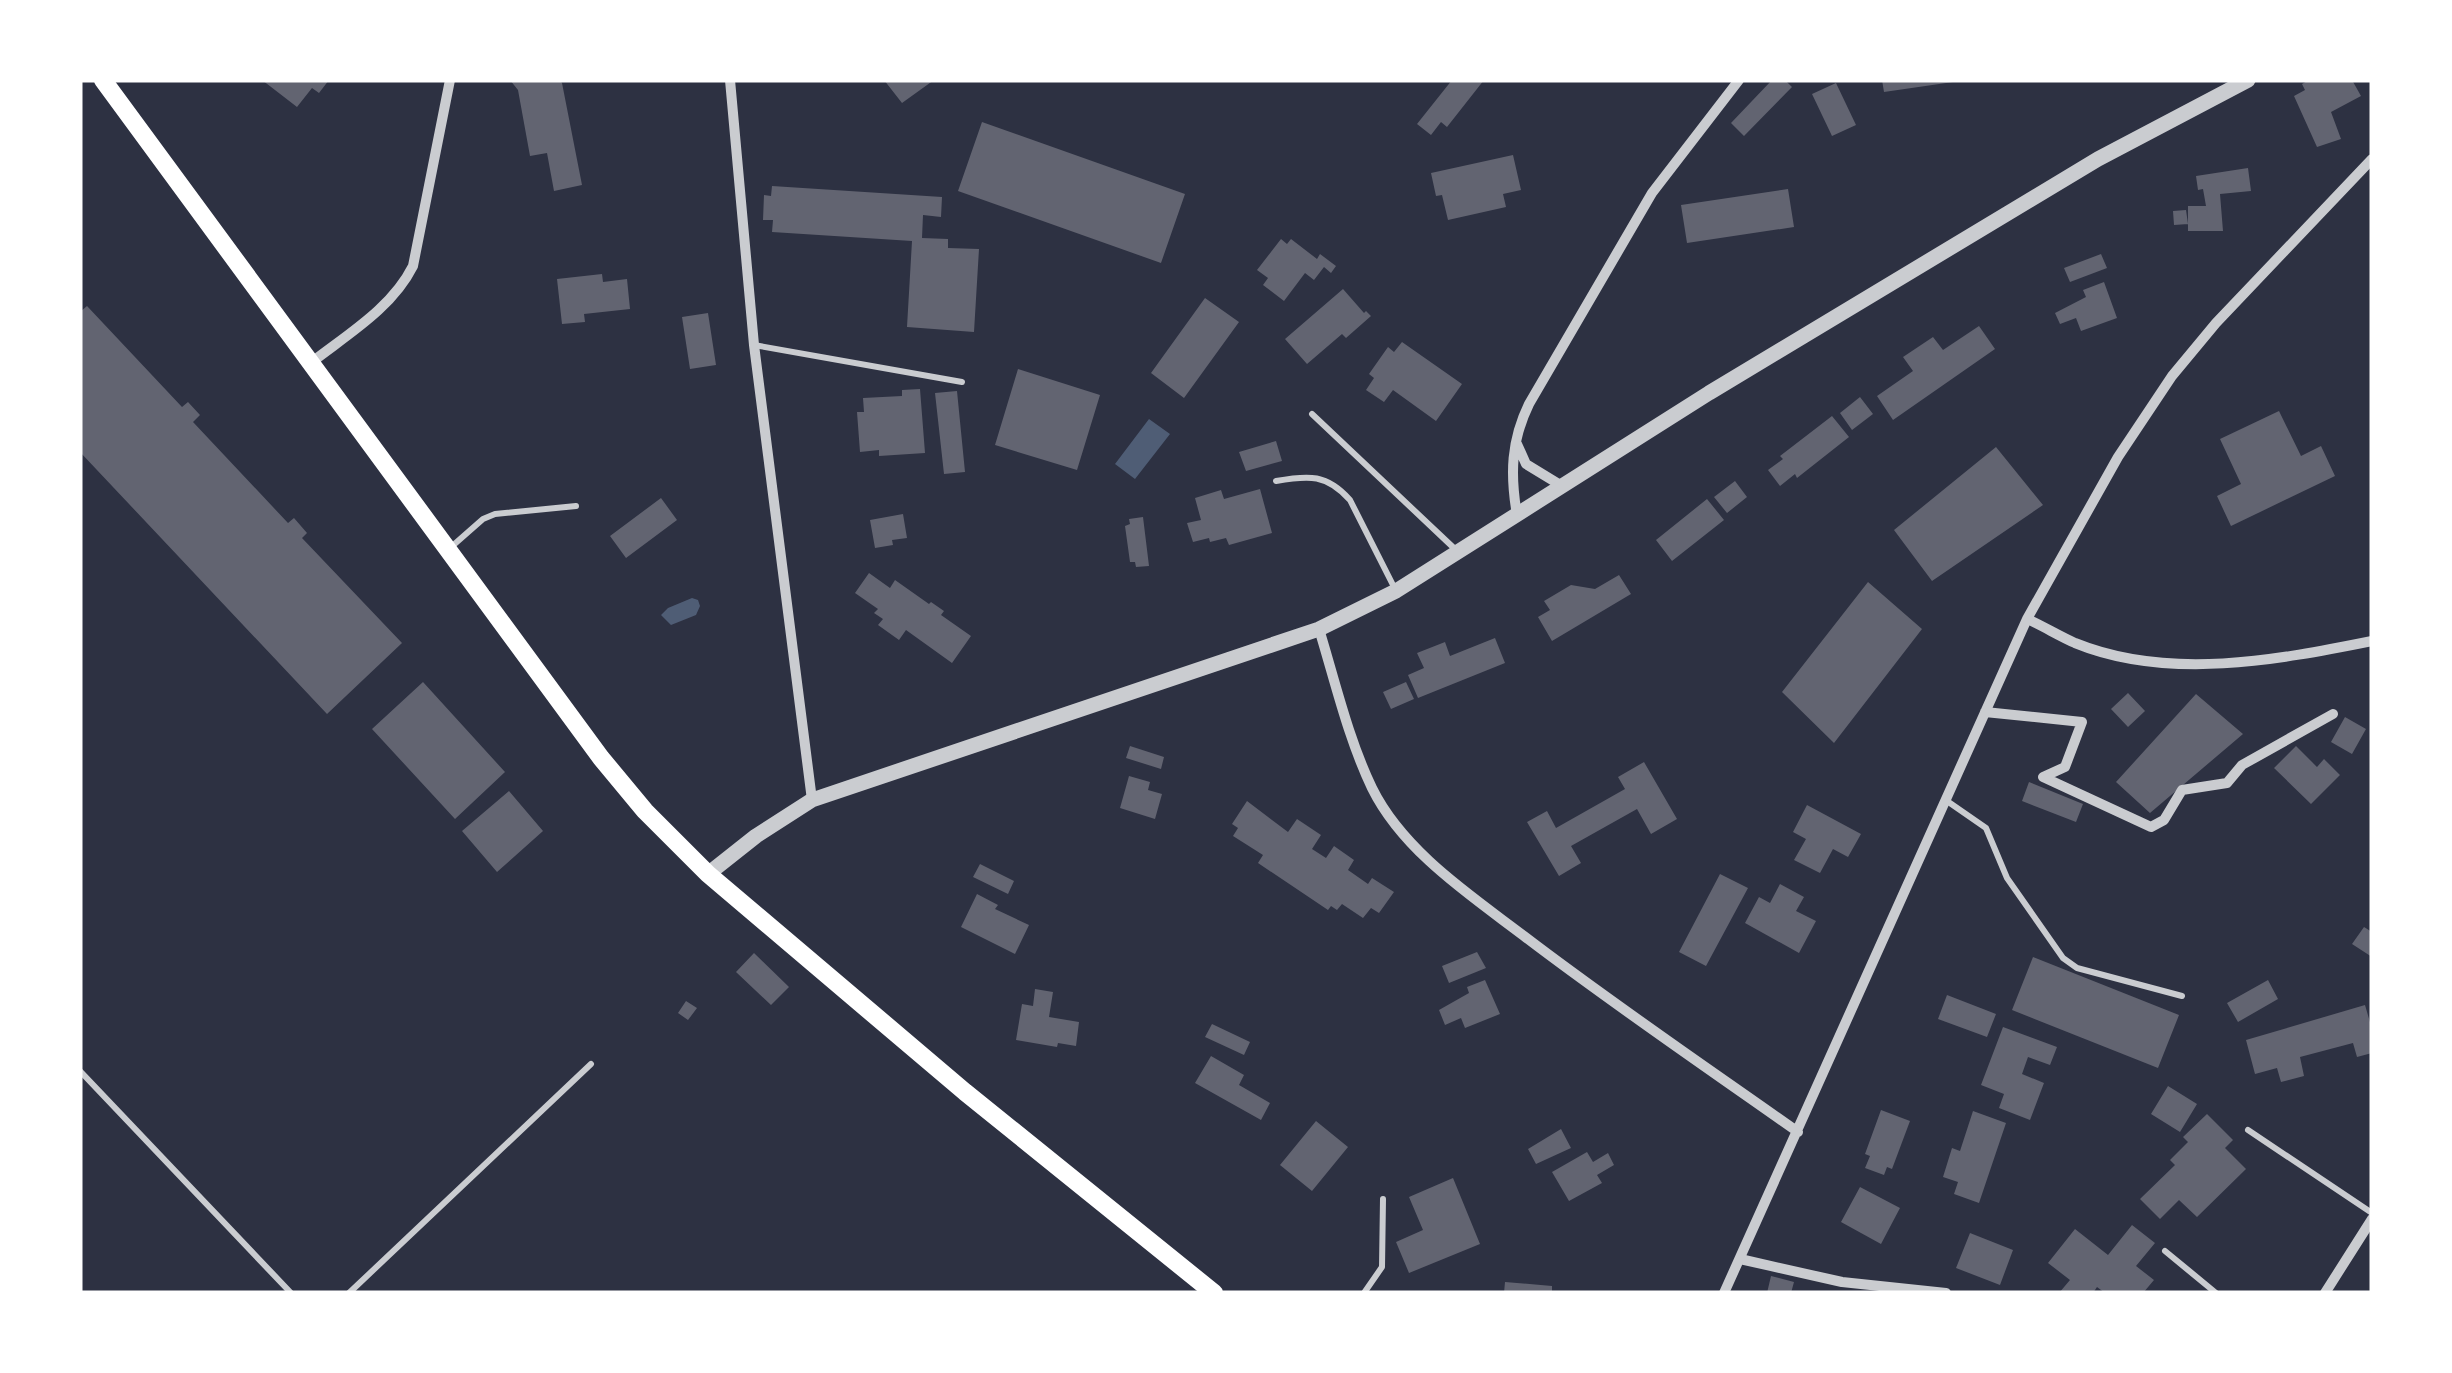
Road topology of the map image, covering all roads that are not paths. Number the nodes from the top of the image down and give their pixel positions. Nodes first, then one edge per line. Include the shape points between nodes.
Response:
1 (103, 80) edge
2 (450, 80) edge
3 (730, 80) edge
4 (1739, 80) edge
5 (2248, 80) edge
6 (2372, 159) edge
7 (754, 345) junction
8 (312, 362) junction
9 (962, 382) dead end
10 (1312, 414) dead end
11 (1515, 438) junction
12 (1276, 481) dead end
13 (1562, 486) junction
14 (576, 506) dead end
15 (1516, 515) junction
16 (448, 549) junction
17 (1459, 552) junction
18 (1396, 590) junction
19 (2027, 618) junction
20 (1319, 628) junction
21 (2372, 641) edge
22 (1985, 712) junction
23 (2333, 714) dead end
24 (812, 800) junction
25 (1946, 800) junction
26 (708, 874) junction
27 (2182, 996) dead end
28 (591, 1064) dead end
29 (80, 1071) edge
30 (2248, 1130) dead end
31 (1798, 1132) junction
32 (1383, 1198) dead end
33 (2372, 1216) edge
34 (2166, 1251) dead end
35 (1740, 1260) junction
36 (291, 1293) edge
37 (349, 1293) edge
38 (1214, 1293) edge
39 (1364, 1293) edge
40 (1724, 1293) edge
41 (1946, 1293) edge
42 (2216, 1293) edge
43 (2325, 1293) edge

1 - 8 main road
2 - 8 street via 414,266 384,305
3 - 7 street
4 - 11 street via 1652,193
5 - 13 street via 2082,169
6 - 19 street via 2172,376
7 - 9 lane
7 - 24 street
8 - 16 main road
10 - 17 lane
11 - 13 street via 1526,464
11 - 15 street
12 - 18 lane via 1308,475 1340,489
13 - 15 street
14 - 16 lane via 496,514
15 - 17 street
16 - 26 main road via 600,758
17 - 18 street
18 - 20 street
19 - 21 street via 2113,654 2186,662 2291,657
19 - 22 street
20 - 24 street
20 - 31 street via 1373,790 1426,856 1563,966
22 - 23 street via 2082,722 2066,767 2043,778 2151,827 2164,820 2182,790 2227,783 2242,765
22 - 25 street
24 - 26 street
25 - 27 lane via 1986,828 2007,878 2063,958 2077,968
25 - 31 street
26 - 38 main road
28 - 37 lane
29 - 36 lane
30 - 33 lane
31 - 35 street
32 - 39 lane via 1382,1267
33 - 43 street
34 - 42 lane
35 - 40 street
35 - 41 street via 1842,1282

